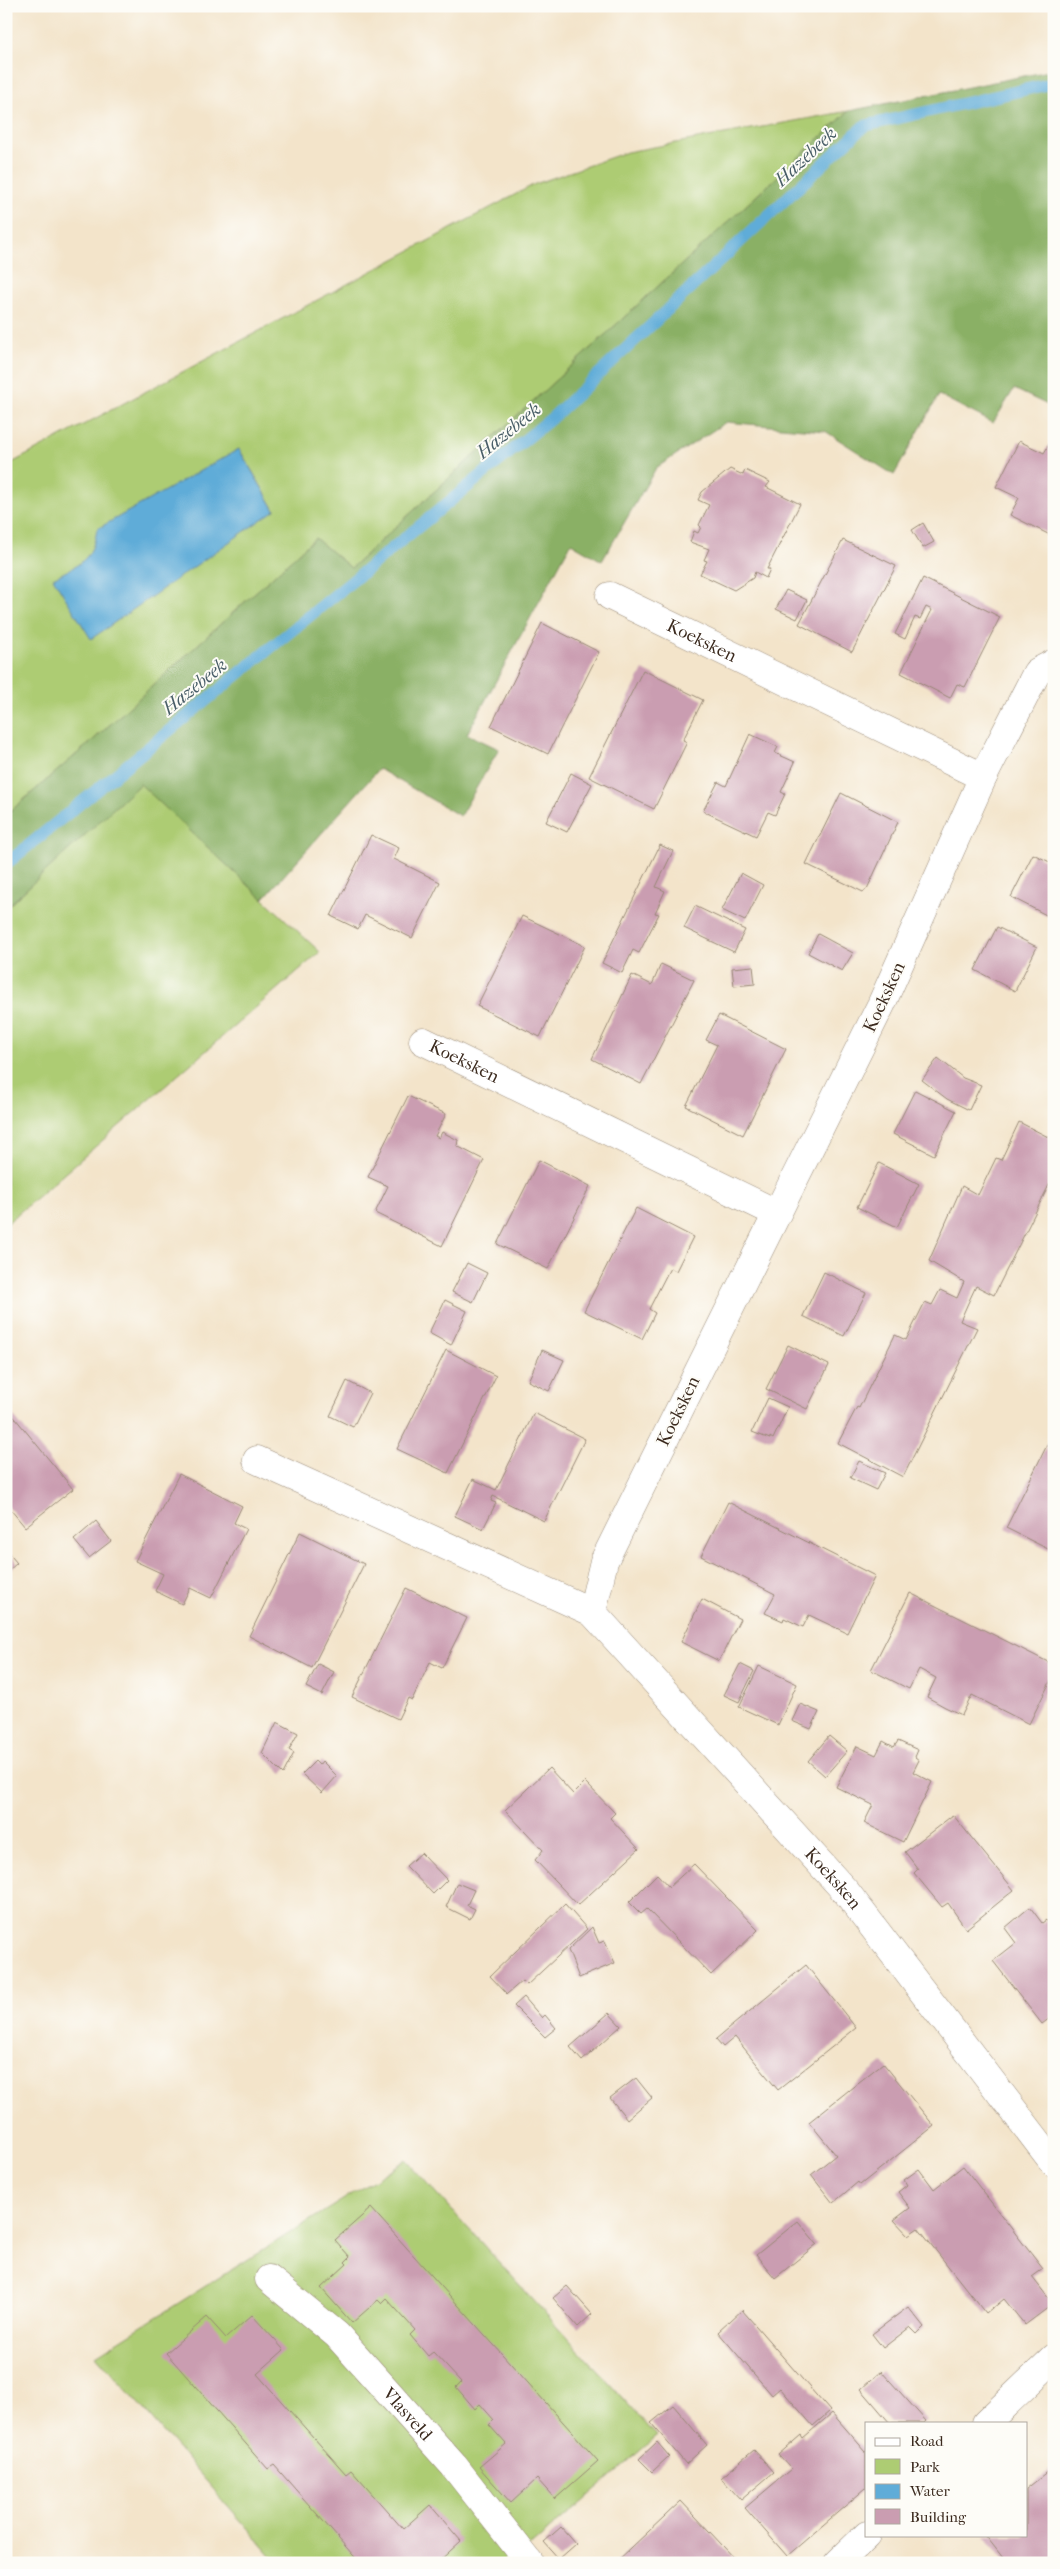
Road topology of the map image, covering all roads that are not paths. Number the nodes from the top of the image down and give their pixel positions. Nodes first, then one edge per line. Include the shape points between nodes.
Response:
1 (610, 596) dead end
2 (1054, 663) edge
3 (983, 777) junction
4 (422, 1041) dead end
5 (776, 1213) junction
6 (258, 1460) dead end
7 (592, 1612) junction
8 (1054, 2163) edge
9 (269, 2279) dead end
10 (1054, 2358) edge
11 (987, 2422) edge
12 (866, 2536) edge
13 (530, 2563) edge
14 (838, 2563) edge

1 - 3 street, Koeksken
2 - 3 street, Koeksken via 1038,672
3 - 5 street, Koeksken via 881,1005
4 - 5 street, Koeksken
5 - 7 street, Koeksken via 604,1561
6 - 7 street, Koeksken
7 - 8 street, Koeksken via 847,1892
9 - 13 street, Vlasveld via 337,2335 454,2466
10 - 11 street
12 - 14 street

